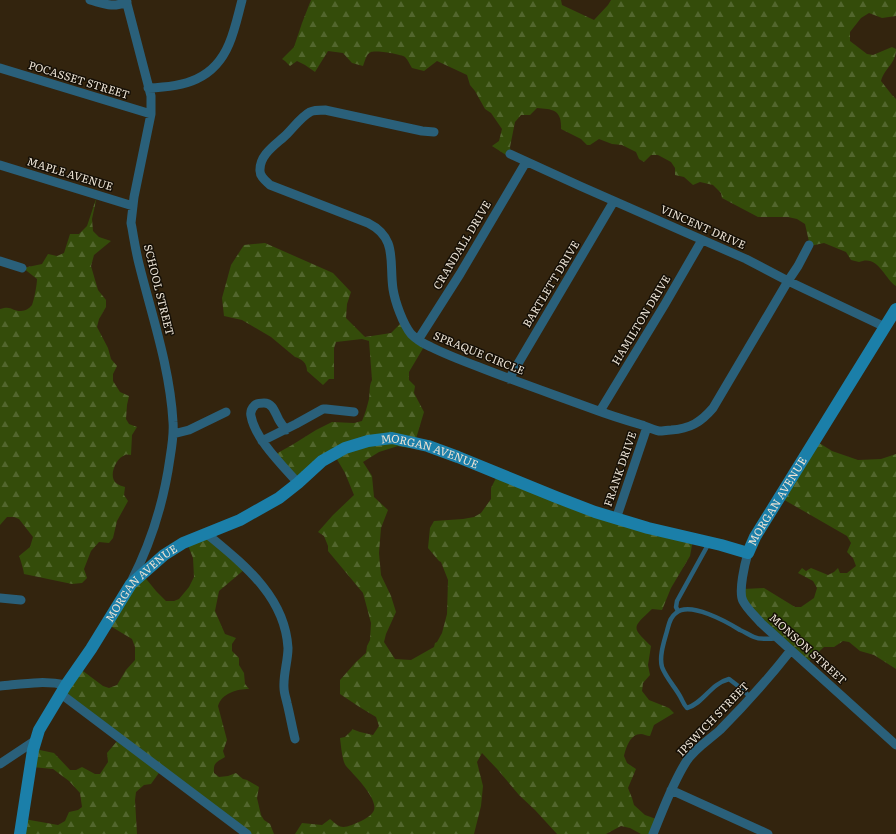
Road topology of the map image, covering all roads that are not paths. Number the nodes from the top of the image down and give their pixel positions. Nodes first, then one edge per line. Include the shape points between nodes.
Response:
1 (90, 0) edge
2 (242, 0) edge
3 (127, 1) edge
4 (0, 68) edge
5 (148, 88) junction
6 (151, 114) junction
7 (434, 132) dead end
8 (510, 154) dead end
9 (526, 162) junction
10 (0, 165) edge
11 (614, 201) junction
12 (133, 206) junction
13 (702, 240) junction
14 (809, 245) dead end
15 (0, 261) edge
16 (22, 268) dead end
17 (788, 281) junction
18 (896, 309) edge
19 (885, 327) junction
20 (418, 340) junction
21 (509, 379) junction
22 (600, 411) junction
23 (226, 412) dead end
24 (354, 412) dead end
25 (647, 427) junction
26 (286, 430) junction
27 (173, 434) junction
28 (262, 441) junction
29 (298, 483) junction
30 (616, 519) junction
31 (207, 534) junction
32 (709, 543) junction
33 (748, 553) junction
34 (131, 584) junction
35 (0, 598) edge
36 (21, 600) dead end
37 (678, 611) junction
38 (778, 638) junction
39 (791, 650) junction
40 (0, 686) edge
41 (63, 690) junction
42 (751, 698) junction
43 (295, 739) dead end
44 (36, 740) junction
45 (896, 745) edge
46 (0, 764) edge
47 (671, 790) junction
48 (20, 834) edge
49 (247, 834) edge
50 (653, 834) edge
51 (768, 834) edge

1 - 3 street via 112,6
2 - 5 street via 229,45 214,67 201,78 190,82
3 - 5 street, SCHOOL STREET
4 - 6 street, POCASSET STREET
5 - 6 street, SCHOOL STREET via 151,96
6 - 12 street, SCHOOL STREET
7 - 20 street, SPRAQUE CIRCLE via 325,110 311,111 272,147 260,165 261,176 270,185 380,230 390,247 393,288 400,315
8 - 9 street, VINCENT DRIVE
9 - 11 street, VINCENT DRIVE
9 - 20 street, CRANDALL DRIVE
10 - 12 street, MAPLE AVENUE
11 - 13 street, VINCENT DRIVE
11 - 21 street, BARTLETT DRIVE
12 - 27 street, SCHOOL STREET via 132,228 162,349
13 - 17 street, VINCENT DRIVE
13 - 22 street, HAMILTON DRIVE
14 - 17 street, SPRAQUE CIRCLE
15 - 16 street
17 - 19 street, VINCENT DRIVE
17 - 25 street, SPRAQUE CIRCLE via 713,408 705,417 679,430 659,431
18 - 19 street, MORGAN AVENUE
19 - 33 street, MORGAN AVENUE
20 - 21 street, SPRAQUE CIRCLE via 442,353
21 - 22 street, SPRAQUE CIRCLE
22 - 25 street, SPRAQUE CIRCLE
23 - 27 street via 189,430
24 - 26 street via 326,409
25 - 30 street, FRANK DRIVE
26 - 28 street
26 - 28 street via 278,420 273,407 268,403 260,403 251,411 251,416
27 - 34 street, SCHOOL STREET via 159,514
28 - 29 street
29 - 30 street, MORGAN AVENUE via 322,461 344,448 392,438 458,456
29 - 31 street, MORGAN AVENUE via 257,511
30 - 32 street, MORGAN AVENUE
31 - 34 street, MORGAN AVENUE via 183,543
31 - 43 street via 251,573 273,600 281,617 288,649 284,687
32 - 33 street, MORGAN AVENUE
32 - 37 lane via 677,601
33 - 38 street, MONSON STREET via 742,582 742,599 761,623
34 - 41 street, MORGAN AVENUE
35 - 36 street
37 - 38 lane via 686,608 700,611 754,637 768,640
37 - 42 lane via 671,618 661,658 664,671 685,706 692,707 714,686 729,679
38 - 39 street, MONSON STREET
39 - 42 street, IPSWICH STREET
39 - 45 street, MONSON STREET
40 - 41 street via 55,682
41 - 44 street, MORGAN AVENUE via 39,730
41 - 49 street
42 - 47 street, IPSWICH STREET via 687,760
44 - 46 street
44 - 48 street, MORGAN AVENUE
47 - 50 street, IPSWICH STREET
47 - 51 street

